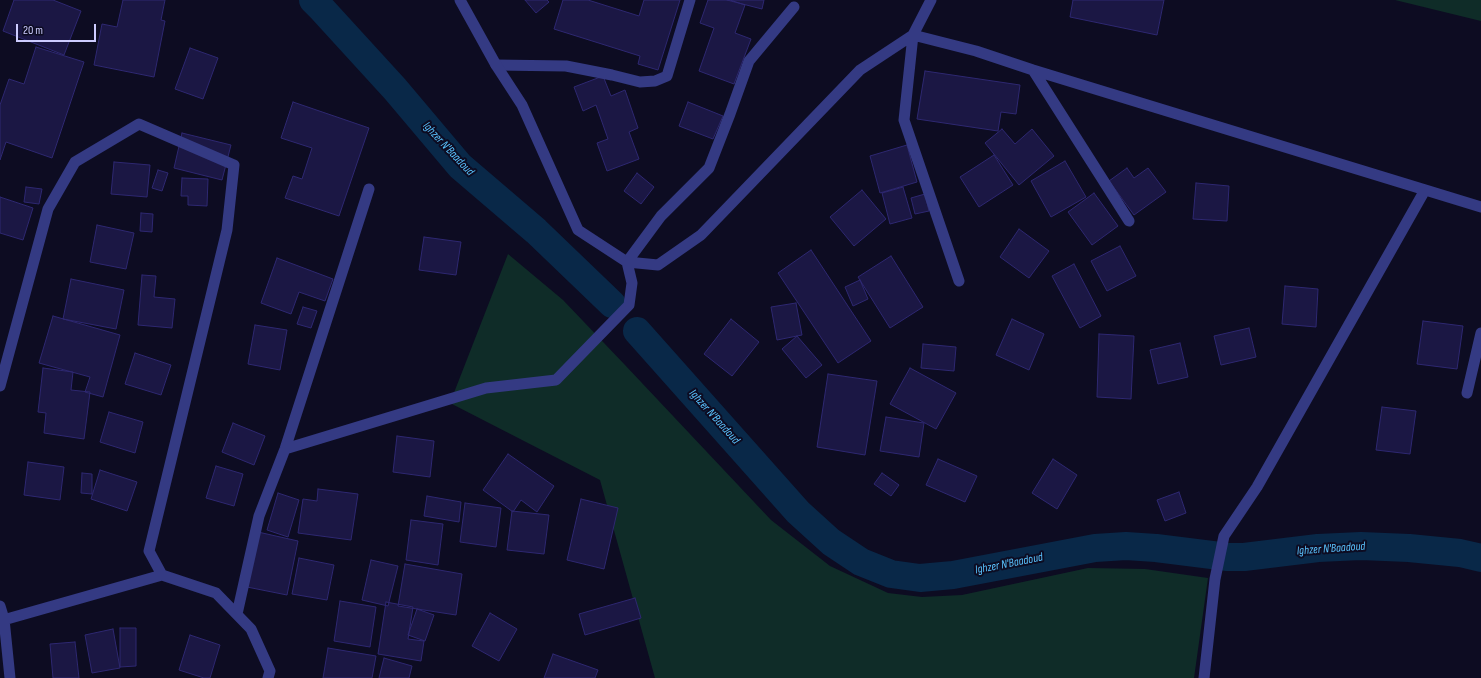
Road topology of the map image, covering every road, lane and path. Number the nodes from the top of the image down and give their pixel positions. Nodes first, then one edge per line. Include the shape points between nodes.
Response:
1 (460, 0) edge
2 (690, 0) edge
3 (931, 0) edge
4 (794, 7) dead end
5 (913, 35) junction
6 (496, 66) junction
7 (1033, 70) junction
8 (369, 189) dead end
9 (1425, 190) junction
10 (1481, 207) edge
11 (1129, 221) dead end
12 (627, 262) junction
13 (959, 281) dead end
14 (1481, 333) edge
15 (0, 386) edge
16 (1467, 393) dead end
17 (285, 449) junction
18 (162, 575) junction
19 (0, 606) edge
20 (237, 614) junction
21 (2, 620) edge
22 (10, 678) edge
23 (268, 678) edge
24 (1204, 678) edge

1 - 6 street
2 - 6 street via 667,76 655,82 640,82 566,66
3 - 5 street
4 - 12 street via 749,61 709,168 661,216
5 - 7 street via 976,51
5 - 12 street via 860,70 701,235 658,265
5 - 13 street via 904,120
6 - 12 street via 522,105 578,230
7 - 9 street
7 - 11 street
8 - 17 street
9 - 10 street
9 - 24 street via 1258,487 1224,536
12 - 17 street via 632,283 629,305 556,380 486,388
14 - 16 street
15 - 18 street via 48,209 75,162 139,124 234,165 228,230 149,551
17 - 20 street via 259,516
18 - 20 street via 216,594
18 - 21 street
19 - 21 street
20 - 23 street via 251,629 270,671
21 - 22 street

